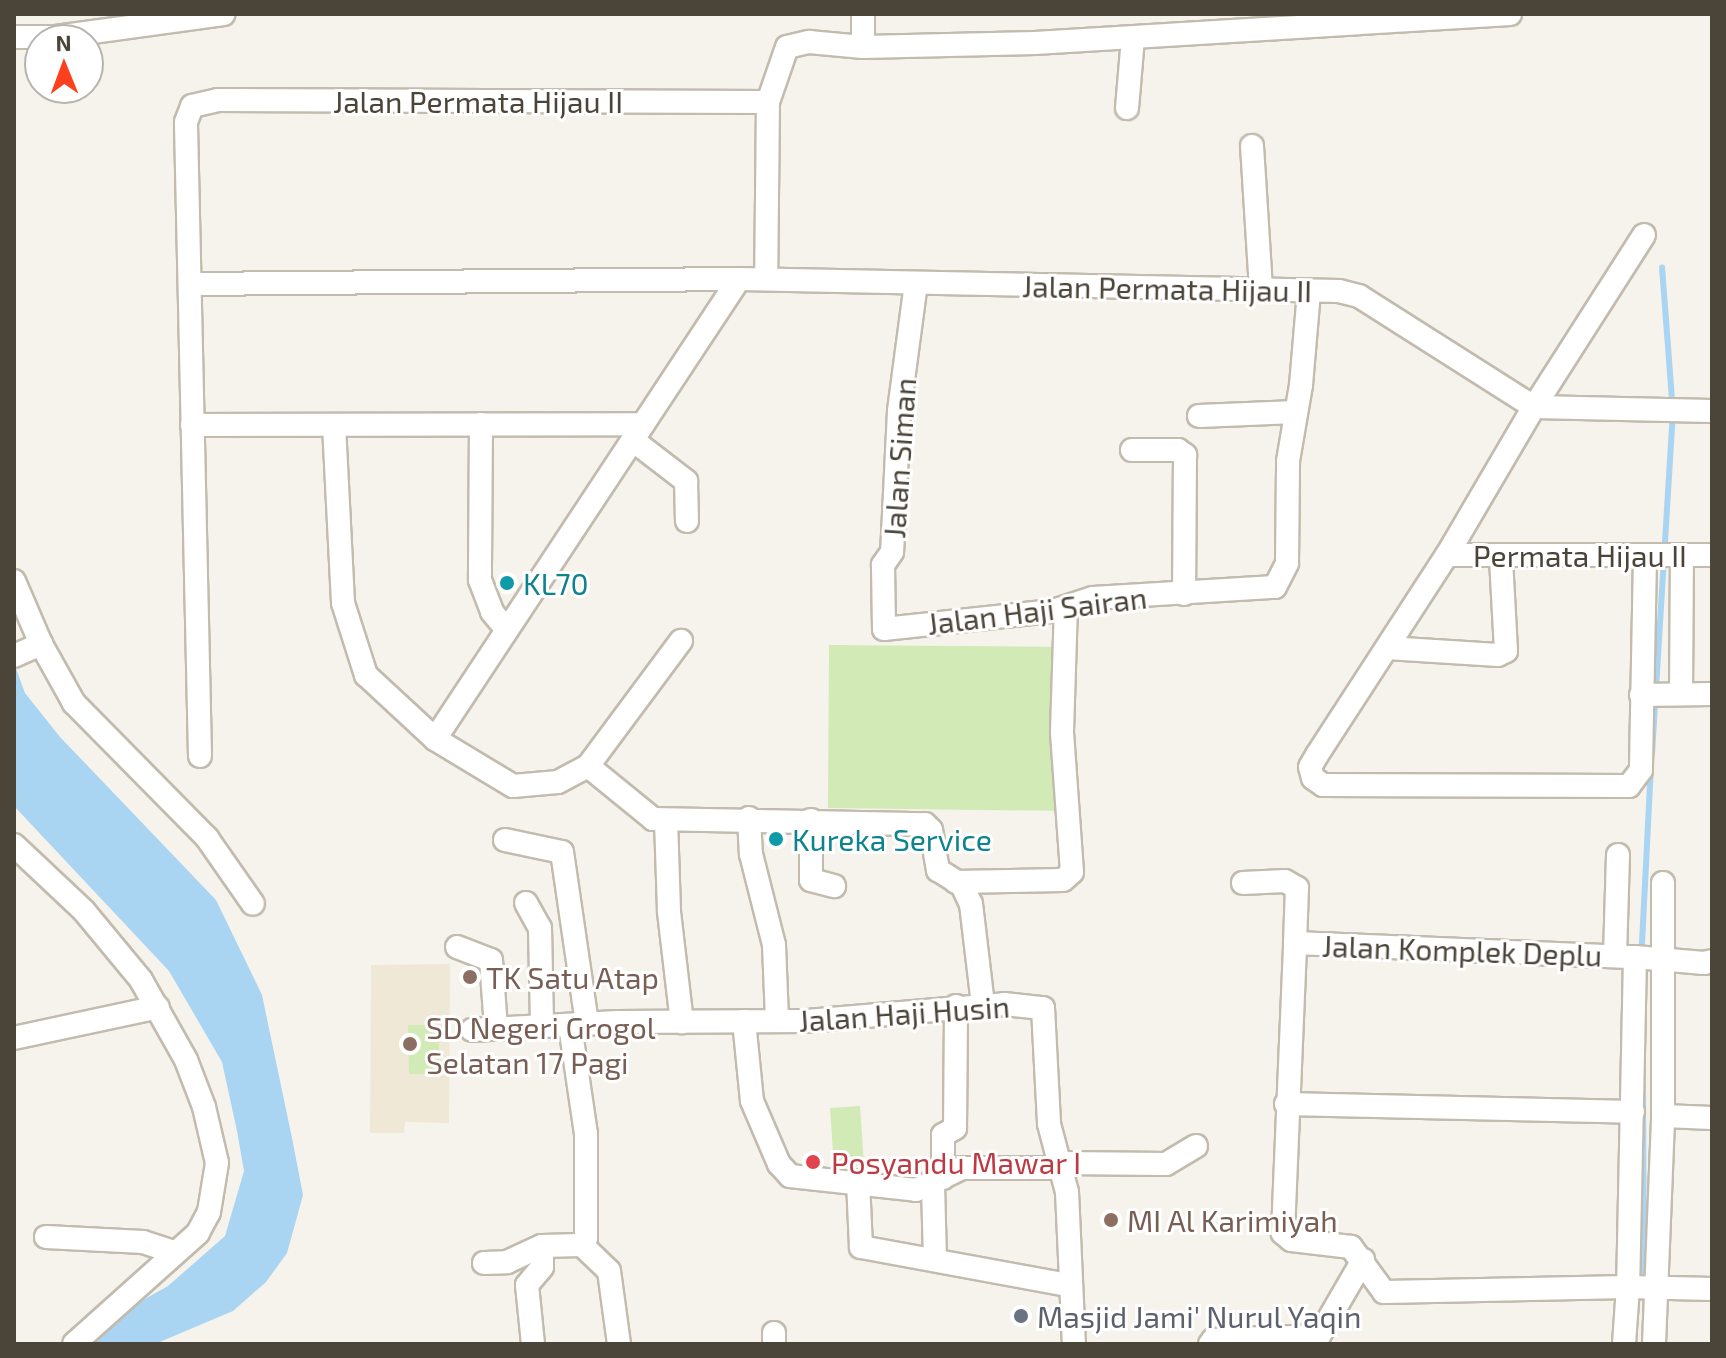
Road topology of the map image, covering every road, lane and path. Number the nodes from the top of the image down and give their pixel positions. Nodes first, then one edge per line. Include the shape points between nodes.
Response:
1 (223, 14) edge
2 (863, 14) edge
3 (1510, 14) edge
4 (14, 37) edge
5 (1133, 38) junction
6 (863, 47) junction
7 (768, 102) junction
8 (1127, 108) dead end
9 (1252, 146) dead end
10 (1644, 235) dead end
11 (739, 279) junction
12 (766, 279) junction
13 (916, 283) junction
14 (190, 284) junction
15 (1261, 289) junction
16 (1309, 292) junction
17 (1534, 407) junction
18 (1702, 410) edge
19 (1296, 412) junction
20 (1199, 416) dead end
21 (481, 424) junction
22 (192, 425) junction
23 (334, 425) junction
24 (638, 433) junction
25 (1132, 450) dead end
26 (687, 521) dead end
27 (1447, 555) junction
28 (1712, 555) edge
29 (1682, 556) junction
30 (1645, 557) junction
31 (1501, 558) junction
32 (14, 581) edge
33 (1184, 594) junction
34 (1066, 607) junction
35 (884, 629) joint
36 (507, 630) junction
37 (681, 641) dead end
38 (1387, 648) junction
39 (28, 650) edge
40 (1681, 694) junction
41 (1712, 694) edge
42 (1641, 695) junction
43 (435, 739) junction
44 (200, 756) dead end
45 (588, 766) junction
46 (749, 818) junction
47 (666, 820) junction
48 (814, 820) junction
49 (505, 840) dead end
50 (14, 845) edge
51 (1618, 855) dead end
52 (956, 882) junction
53 (1243, 883) dead end
54 (1663, 883) dead end
55 (834, 886) dead end
56 (526, 903) dead end
57 (253, 904) dead end
58 (1295, 943) junction
59 (457, 947) dead end
60 (1625, 956) junction
61 (1660, 959) junction
62 (1712, 961) edge
63 (983, 1005) junction
64 (956, 1006) junction
65 (158, 1007) junction
66 (744, 1021) junction
67 (777, 1021) junction
68 (682, 1022) junction
69 (578, 1024) junction
70 (542, 1026) junction
71 (496, 1028) junction
72 (472, 1030) dead end
73 (14, 1038) edge
74 (1286, 1104) junction
75 (1633, 1112) junction
76 (1663, 1116) junction
77 (1712, 1118) edge
78 (1196, 1146) dead end
79 (1060, 1165) junction
80 (858, 1181) junction
81 (938, 1181) junction
82 (46, 1237) dead end
83 (582, 1245) junction
84 (542, 1246) junction
85 (174, 1252) junction
86 (935, 1258) junction
87 (1363, 1260) junction
88 (484, 1263) dead end
89 (1069, 1285) junction
90 (1643, 1288) junction
91 (1712, 1289) edge
92 (74, 1344) edge
93 (533, 1344) edge
94 (619, 1344) edge
95 (1074, 1344) edge
96 (1210, 1344) edge
97 (1624, 1344) edge
98 (1654, 1344) edge

1 - 4 street via 56,37
2 - 6 street
3 - 5 street
5 - 6 street
5 - 8 street
6 - 7 street via 809,42 787,47
7 - 12 street
7 - 14 street, Jalan Permata Hijau II via 199,102 186,122
9 - 15 street
10 - 17 street
11 - 12 street, Jalan Permata Hijau II
11 - 14 street, Jalan Permata Hijau II
11 - 24 street
12 - 13 street, Jalan Permata Hijau II
13 - 15 street, Jalan Permata Hijau II
13 - 35 street, Jalan Siman via 899,411 892,552 883,565
14 - 22 street, Jalan Permata Hijau II
15 - 16 street, Jalan Permata Hijau II
16 - 17 street, Jalan Permata Hijau II via 1359,296
16 - 19 street, Jalan Haji Sairan
17 - 18 street
17 - 27 street
19 - 20 street
19 - 33 street, Jalan Haji Sairan via 1282,579 1275,587
21 - 23 street
21 - 24 street
21 - 36 street via 480,580 492,612
22 - 23 street
22 - 44 street, Jalan Permata Hijau II
23 - 43 street via 343,603 366,675
24 - 26 street via 686,481
24 - 36 street
25 - 33 street via 1178,450 1185,455
27 - 31 street, Permata Hijau II
27 - 38 street
28 - 29 street, Permata Hijau II
29 - 30 street, Permata Hijau II
29 - 40 street
30 - 31 street, Permata Hijau II
30 - 42 street
31 - 38 street via 1506,651 1498,655
32 - 39 street
33 - 34 street, Jalan Haji Sairan via 1093,598
34 - 35 street, Jalan Haji Sairan
34 - 52 street via 1062,732 1072,872 1063,880
36 - 43 street
37 - 45 street
38 - 42 street via 1310,767 1313,778 1323,785 1629,786 1641,770
39 - 57 street via 207,838
40 - 41 street
40 - 42 street
43 - 45 street via 513,786 558,782
45 - 47 street via 629,795 646,817
46 - 47 street
46 - 48 street
46 - 67 street via 751,854 774,945
47 - 68 street via 669,912
48 - 52 street via 925,824 931,830 938,870
48 - 55 street via 811,880
49 - 69 street via 562,852
50 - 65 street via 109,940
51 - 60 street
52 - 63 street via 971,904
53 - 58 street via 1285,881 1297,888
54 - 61 street
56 - 70 street via 540,928
58 - 60 street, Jalan Komplek Deplu
58 - 74 street, Jalan Komplek Deplu
59 - 71 street via 491,960
60 - 61 street
60 - 75 street, Jalan Komplek Deplu
61 - 62 street
61 - 76 street
63 - 64 street, Jalan Haji Husin
63 - 79 street, Jalan Haji Husin via 1037,1005 1046,1010 1048,1114
64 - 67 street, Jalan Haji Husin
64 - 81 street via 955,1128 943,1135
65 - 73 street
65 - 85 street via 204,1107 217,1163 209,1212 198,1233
66 - 67 street, Jalan Haji Husin
66 - 68 street, Jalan Haji Husin
66 - 80 street via 750,1092 783,1172 799,1178
68 - 69 street, Jalan Haji Husin
69 - 70 street, Jalan Haji Husin
69 - 83 street via 586,1134
70 - 71 street, Jalan Haji Husin
71 - 72 street, Jalan Haji Husin
74 - 75 street
74 - 87 street, Jalan Komplek Deplu via 1283,1233 1291,1240 1351,1247
75 - 90 street, Jalan Komplek Deplu
76 - 77 street
76 - 90 street
78 - 79 street via 1166,1164
79 - 81 street via 962,1168
79 - 89 street, Jalan Haji Husin via 1068,1210
80 - 81 street via 916,1190
80 - 86 street via 861,1247
81 - 86 street
82 - 85 street via 143,1242
83 - 84 street
83 - 94 street via 609,1271
84 - 88 street via 507,1262
84 - 93 street via 542,1267 527,1285
85 - 92 street
86 - 89 street
87 - 90 street via 1384,1292
87 - 96 street via 1319,1336
89 - 95 street, Jalan Haji Husin
90 - 91 street
90 - 97 street, Jalan Komplek Deplu
90 - 98 street

